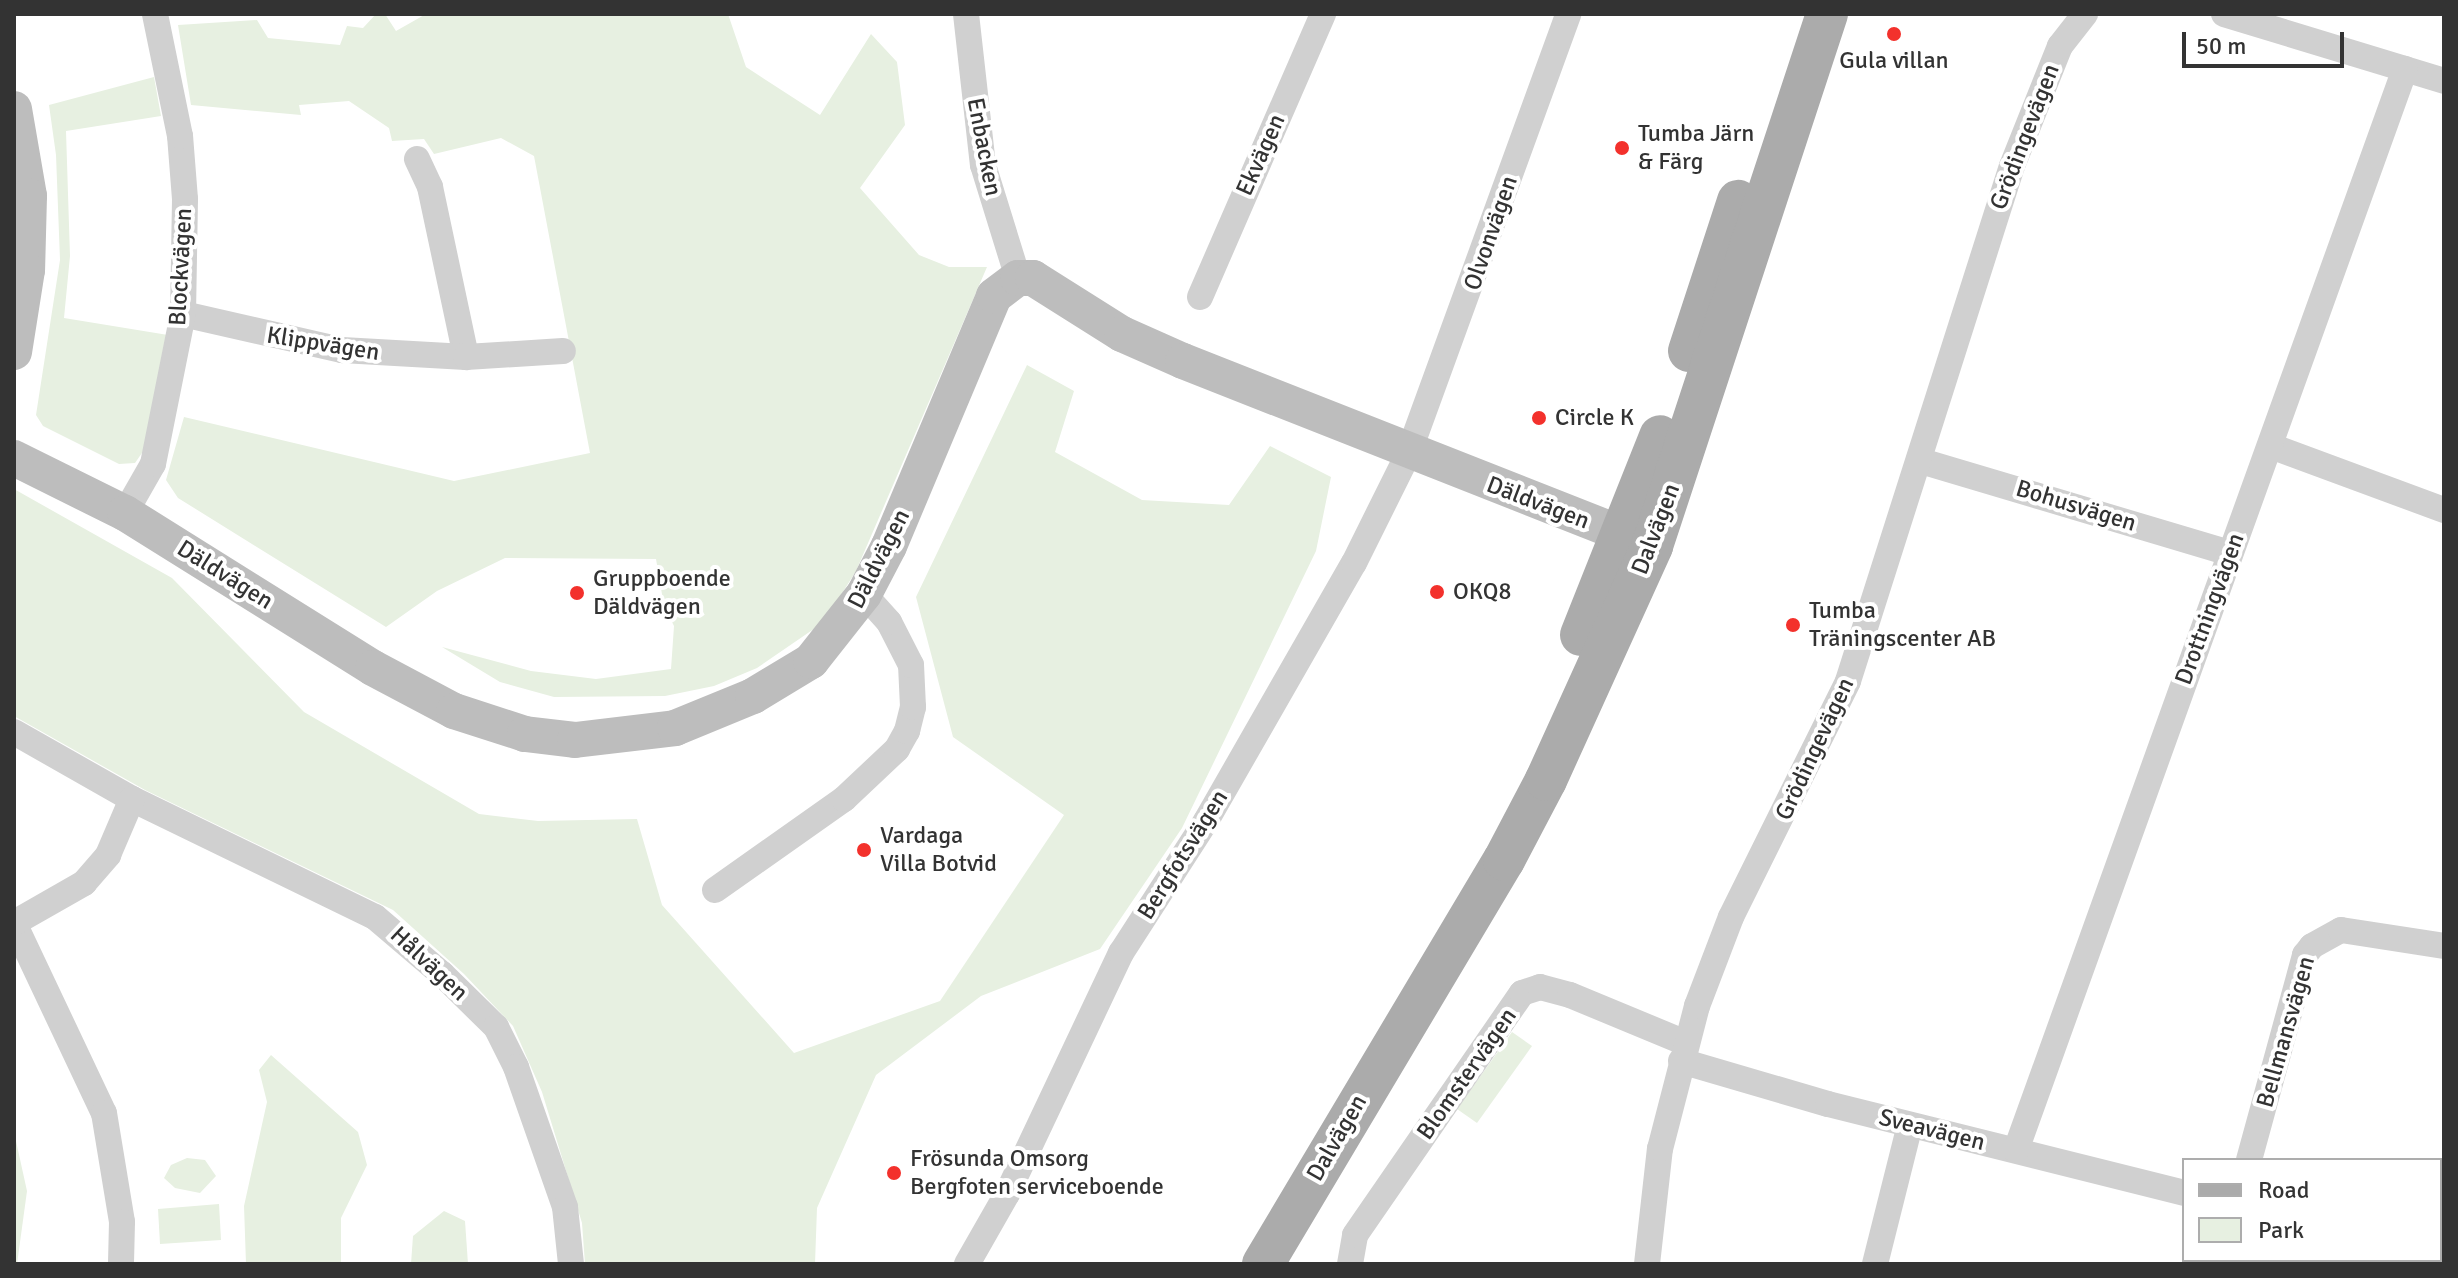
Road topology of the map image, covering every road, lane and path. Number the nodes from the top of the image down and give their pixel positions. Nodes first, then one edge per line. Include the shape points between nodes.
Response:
1 (155, 14) edge
2 (966, 14) edge
3 (1323, 14) edge
4 (1568, 14) edge
5 (1797, 14) edge
6 (1827, 14) edge
7 (2085, 14) edge
8 (2224, 14) edge
9 (2405, 69) junction
10 (2444, 81) edge
11 (14, 109) edge
12 (417, 159) dead end
13 (1018, 278) junction
14 (1200, 297) dead end
15 (183, 314) junction
16 (563, 351) dead end
17 (14, 352) edge
18 (466, 357) junction
19 (2271, 446) junction
20 (1409, 452) junction
21 (14, 458) edge
22 (1921, 461) junction
23 (2444, 510) edge
24 (125, 513) junction
25 (1637, 541) junction
26 (2230, 553) junction
27 (864, 594) junction
28 (14, 732) edge
29 (132, 799) junction
30 (715, 890) dead end
31 (14, 923) edge
32 (2444, 946) edge
33 (1684, 1052) junction
34 (1910, 1125) junction
35 (2016, 1150) junction
36 (2250, 1158) edge
37 (2182, 1192) edge
38 (121, 1264) edge
39 (571, 1264) edge
40 (967, 1264) edge
41 (1263, 1264) edge
42 (1350, 1264) edge
43 (1647, 1264) edge
44 (1875, 1264) edge

1 - 15 street, Blockvägen via 180,136
2 - 13 street, Enbacken via 983,165
3 - 14 street, Ekvägen
4 - 20 street, Olvonvägen
5 - 25 main road, Dalvägen via 1672,404
6 - 25 main road, Dalvägen
7 - 22 street, Grödingevägen via 2060,46 2012,166
8 - 9 street
9 - 10 street
9 - 19 street, Drottningvägen
11 - 17 street via 29,196 27,270
12 - 18 street via 430,187
13 - 20 street, Däldvägen via 1051,288 1157,350
13 - 27 street, Däldvägen via 994,296 906,508
15 - 18 street, Klippvägen via 342,350
15 - 24 street, Blockvägen via 153,464
16 - 18 street, Klippvägen
19 - 23 street
19 - 26 street, Drottningvägen
20 - 25 street, Däldvägen
20 - 40 street, Bergfotsvägen via 1354,563 1206,821 1121,953 1007,1194
21 - 24 street, Däldvägen
22 - 26 street, Bohusvägen
22 - 33 street, Grödingevägen via 1848,681 1731,917
24 - 27 street, Däldvägen via 373,668 454,711 525,734 575,740 675,728 753,696 811,661
25 - 41 main road, Dalvägen via 1546,780
26 - 35 street, Drottningvägen
27 - 30 street via 889,622 911,665 913,707 907,731 897,749 844,799
28 - 29 street, Hålvägen
29 - 31 street via 108,855 84,883
29 - 39 street, Hålvägen via 375,917 496,1027 516,1067 565,1207
31 - 38 street via 104,1113 122,1222
32 - 36 street, Bellmansvägen via 2341,930 2312,946 2305,955
33 - 34 street, Sveavägen
33 - 42 street, Blomstervägen via 1570,995 1540,987 1522,993 1355,1235
33 - 43 street, Grödingevägen via 1660,1149
34 - 35 street, Sveavägen
34 - 44 street
35 - 37 street, Sveavägen

